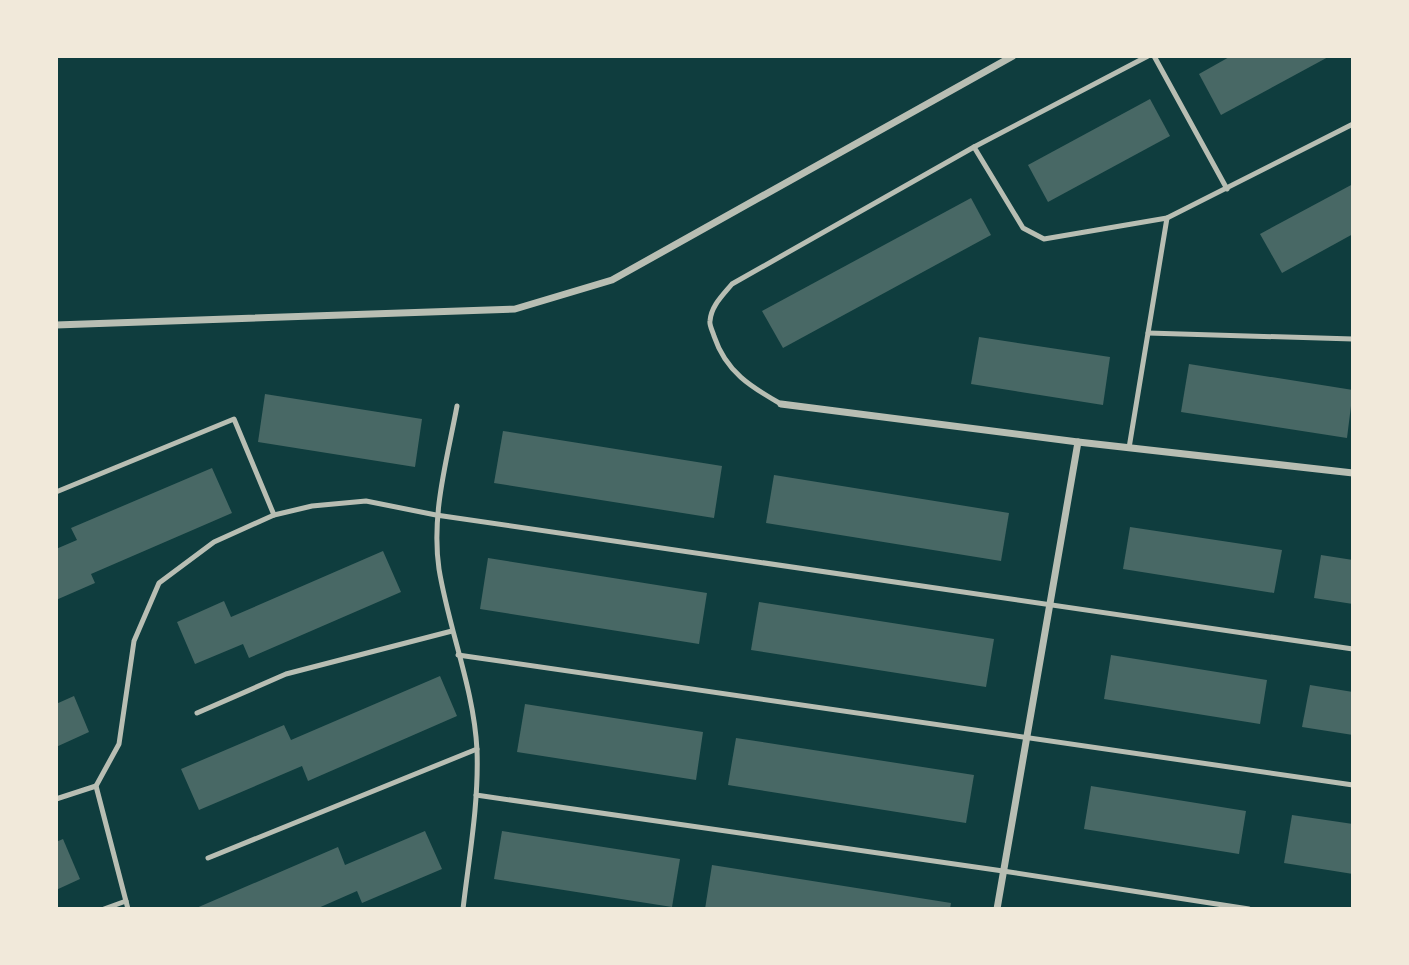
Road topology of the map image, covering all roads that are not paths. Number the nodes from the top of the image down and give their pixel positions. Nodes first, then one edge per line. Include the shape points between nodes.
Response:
1 (1013, 56) edge
2 (1148, 56) edge
3 (1154, 56) edge
4 (1353, 124) edge
5 (975, 147) junction
6 (1227, 189) junction
7 (1167, 218) junction
8 (56, 325) edge
9 (1148, 333) junction
10 (1353, 339) edge
11 (781, 404) joint
12 (457, 406) dead end
13 (1078, 442) junction
14 (1129, 448) junction
15 (1353, 473) edge
16 (56, 492) edge
17 (436, 515) junction
18 (274, 516) junction
19 (1050, 604) junction
20 (452, 631) junction
21 (1353, 649) edge
22 (458, 655) junction
23 (197, 713) dead end
24 (1027, 737) junction
25 (477, 749) junction
26 (1353, 785) edge
27 (96, 786) junction
28 (476, 795) junction
29 (56, 799) edge
30 (208, 858) dead end
31 (1003, 870) junction
32 (126, 901) junction
33 (104, 909) edge
34 (128, 909) edge
35 (463, 909) edge
36 (997, 909) edge
37 (1249, 909) edge

1 - 8 street via 612,280 515,309
2 - 5 lane
3 - 6 lane
4 - 6 lane
5 - 7 lane via 1023,228 1044,239
5 - 11 lane via 732,284 716,302 709,322 731,367 748,385
6 - 7 lane
7 - 9 lane
9 - 10 lane
9 - 14 lane
11 - 13 street
12 - 17 lane
13 - 14 street
13 - 19 street
14 - 15 street
16 - 18 lane via 234,419
17 - 18 lane via 366,500
17 - 19 lane
17 - 20 lane via 439,566
18 - 27 lane via 214,542 159,583 134,641 119,744
19 - 21 lane
19 - 24 street
20 - 22 lane
20 - 23 lane via 286,674
22 - 24 lane
22 - 25 lane
24 - 26 lane
24 - 31 street
25 - 28 lane
25 - 30 lane
27 - 29 lane
27 - 32 lane
28 - 31 lane
28 - 35 lane
31 - 36 street
31 - 37 lane
32 - 33 lane
32 - 34 lane

